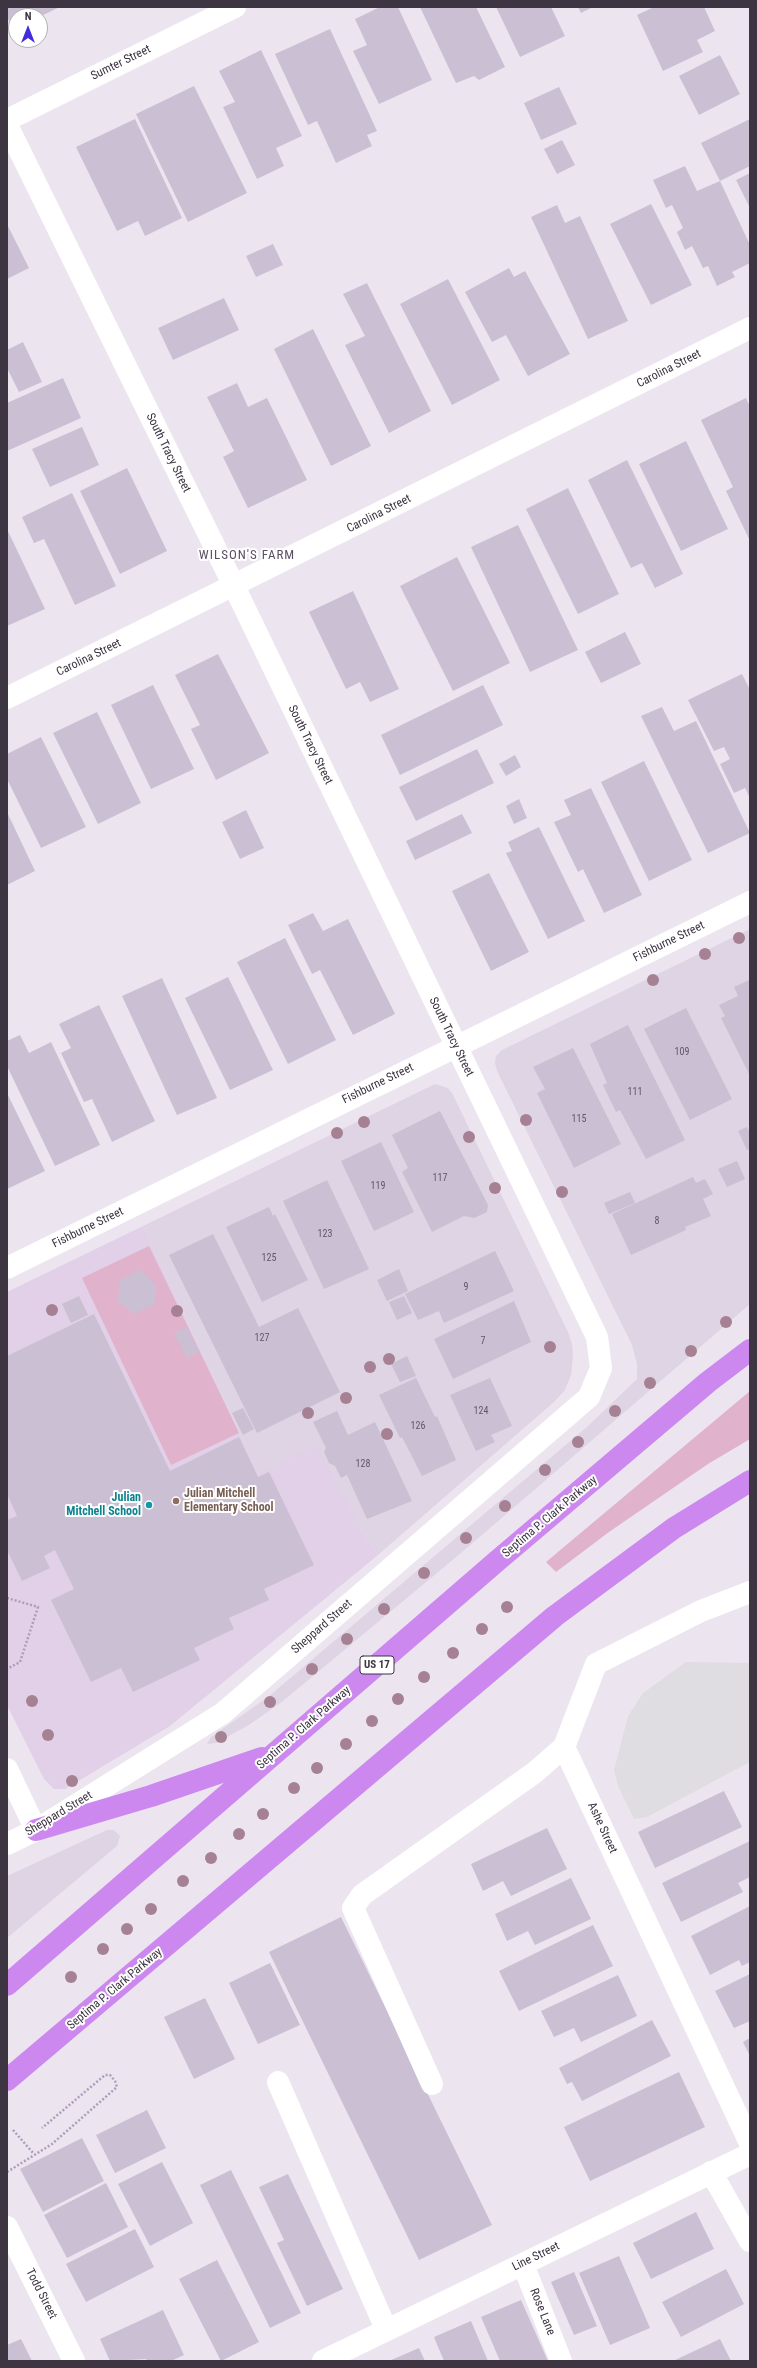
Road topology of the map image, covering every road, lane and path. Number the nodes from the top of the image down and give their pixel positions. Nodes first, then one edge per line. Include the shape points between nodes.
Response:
1 (235, 7) edge
2 (7, 120) edge
3 (7, 125) edge
4 (750, 328) edge
5 (234, 586) junction
6 (7, 698) edge
7 (750, 902) edge
8 (455, 1047) junction
9 (7, 1268) edge
10 (750, 1350) edge
11 (601, 1368) joint
12 (750, 1482) edge
13 (750, 1592) edge
14 (7, 1598) edge
15 (7, 1668) edge
16 (564, 1747) junction
17 (273, 1755) junction
18 (7, 1769) edge
19 (36, 1830) junction
20 (7, 1844) edge
21 (7, 1985) edge
22 (7, 2080) edge
23 (278, 2082) dead end
24 (432, 2084) dead end
25 (42, 2128) dead end
26 (13, 2130) dead end
27 (750, 2143) edge
28 (34, 2154) junction
29 (750, 2154) edge
30 (7, 2172) edge
31 (711, 2172) junction
32 (7, 2227) edge
33 (750, 2241) edge
34 (522, 2264) junction
35 (386, 2329) junction
36 (74, 2361) edge
37 (323, 2361) edge
38 (561, 2361) edge

1 - 2 street, Sumter Street
3 - 5 street, South Tracy Street
4 - 5 street, Carolina Street
5 - 6 street, Carolina Street
5 - 8 street, South Tracy Street
7 - 8 street, Fishburne Street
8 - 9 street, Fishburne Street
8 - 11 street, South Tracy Street via 597,1337
10 - 17 highway, Septima P. Clark Parkway / US 17 via 672,1413
11 - 19 street, Sheppard Street via 589,1397 223,1713
12 - 22 highway, Septima P. Clark Parkway via 674,1528 555,1616
13 - 16 street via 701,1611 596,1664
14 - 15 path via 38,1607 20,1662
16 - 24 street via 534,1774 362,1895 353,1908
16 - 27 street, Ashe Street
17 - 19 highway via 151,1796
17 - 21 highway, Septima P. Clark Parkway / US 17
18 - 19 street
19 - 20 street, Sheppard Street
23 - 35 street
25 - 28 path via 105,2075 110,2075 115,2081 117,2087 52,2144
26 - 28 path
28 - 30 path
29 - 31 street, Line Street
31 - 33 street
31 - 34 street, Line Street
32 - 36 street, Todd Street
34 - 35 street, Line Street
34 - 38 street, Rose Lane
35 - 37 street, Line Street

